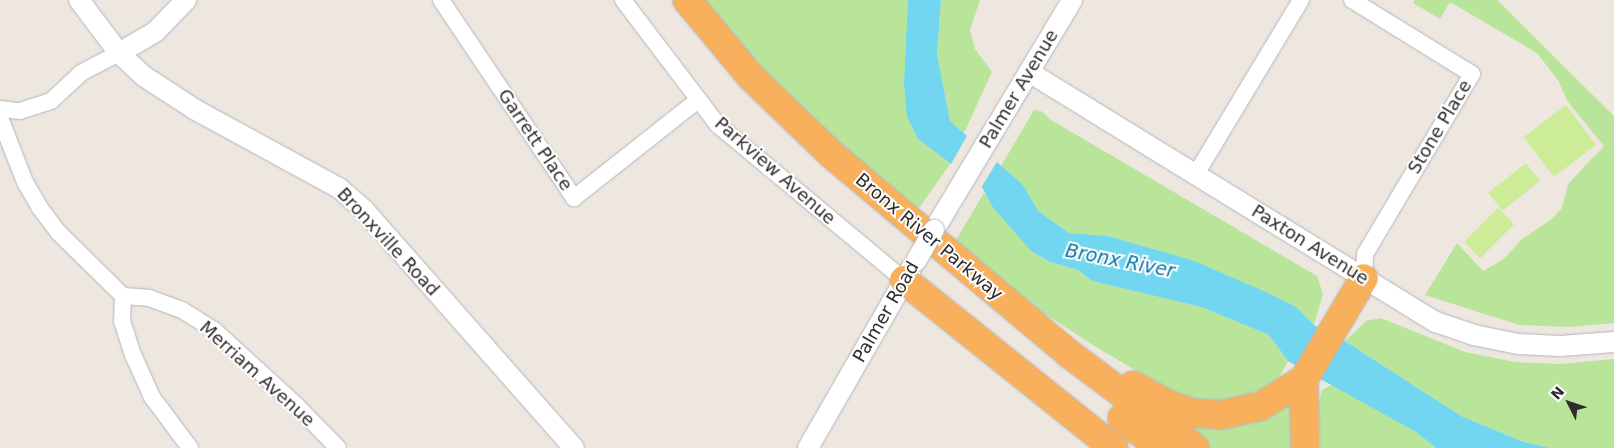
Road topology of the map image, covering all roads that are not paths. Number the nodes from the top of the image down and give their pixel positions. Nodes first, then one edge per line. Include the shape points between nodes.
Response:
1 (79, 0) edge
2 (186, 0) edge
3 (441, 0) edge
4 (623, 0) edge
5 (668, 0) edge
6 (687, 0) edge
7 (1072, 0) edge
8 (1300, 0) edge
9 (1352, 0) edge
10 (119, 53) junction
11 (1029, 72) junction
12 (698, 100) junction
13 (0, 109) edge
14 (0, 118) edge
15 (1196, 174) junction
16 (966, 177) joint
17 (910, 270) junction
18 (1364, 278) junction
19 (123, 296) junction
20 (1045, 334) junction
21 (1614, 342) edge
22 (1304, 379) junction
23 (190, 448) edge
24 (338, 448) edge
25 (574, 448) edge
26 (808, 448) edge
27 (1114, 448) edge
28 (1160, 448) edge
29 (1194, 448) edge
30 (1305, 448) edge

1 - 10 street, Bronxville Road
2 - 10 street via 156,32
3 - 12 street, Garrett Place via 574,198
4 - 12 street, Parkview Avenue
5 - 28 highway, Bronx River Parkway via 719,66 804,150 994,313
6 - 20 highway, Bronx River Parkway via 729,53 791,117
7 - 11 street, Palmer Avenue
8 - 15 street
9 - 18 street, Stone Place via 1472,74 1364,254
10 - 13 street via 81,74 51,101 20,111
10 - 25 street, Bronxville Road via 145,77 194,109 340,188
11 - 15 street, Paxton Avenue
11 - 16 street, Palmer Avenue
12 - 17 street, Parkview Avenue via 718,124
14 - 19 street via 25,182 40,208 59,233
15 - 18 street, Paxton Avenue
16 - 17 street, Palmer Road, bridge
17 - 26 street, Palmer Road
17 - 27 highway
18 - 21 street, Paxton Avenue via 1436,322 1474,335 1518,344 1560,346
18 - 22 highway
19 - 23 street via 122,321 134,357 152,397
19 - 24 street, Merriam Avenue via 149,298 182,310 215,331
20 - 22 highway via 1156,398 1193,413 1221,415 1250,410
20 - 29 highway, Bronx River Parkway
22 - 30 highway

